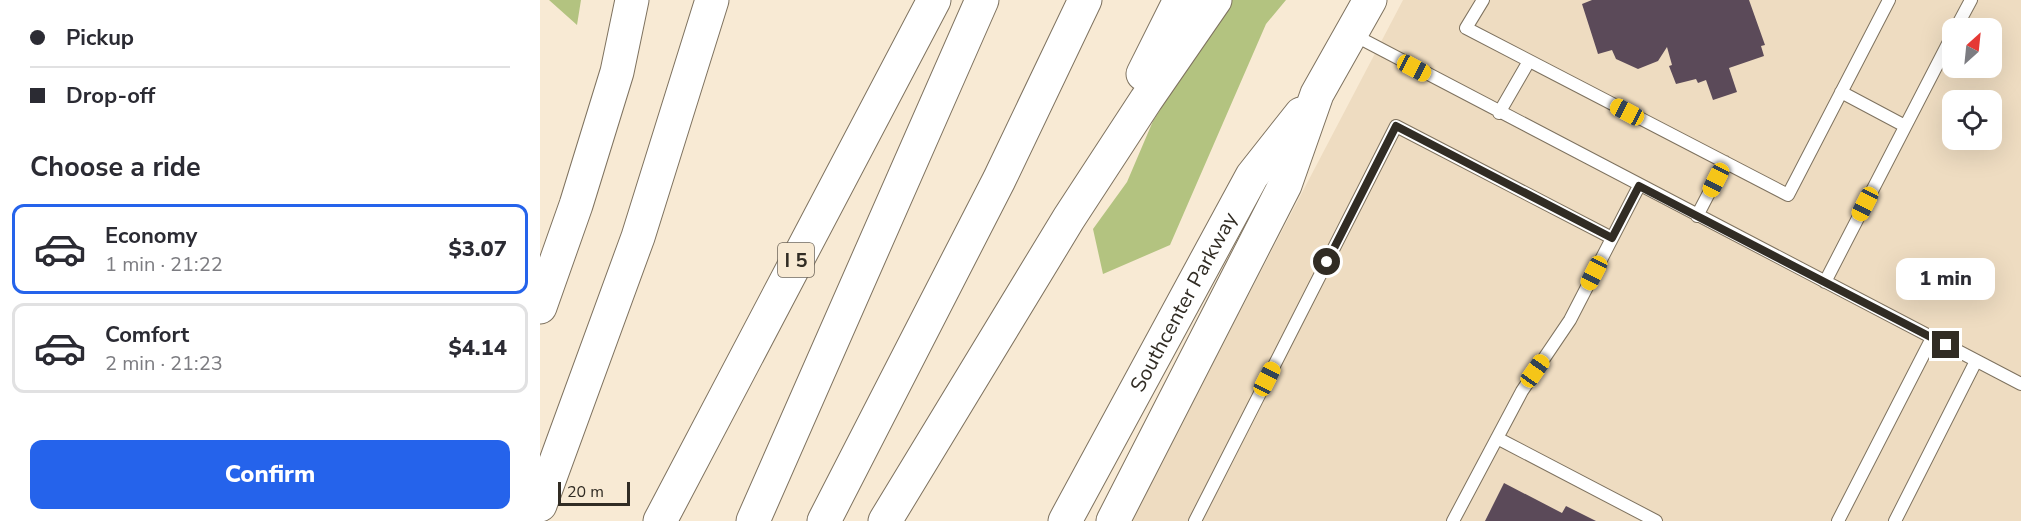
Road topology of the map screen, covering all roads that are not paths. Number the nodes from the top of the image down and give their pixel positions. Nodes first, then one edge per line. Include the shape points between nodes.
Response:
1 (632, 0) edge
2 (712, 0) edge
3 (934, 0) edge
4 (982, 0) edge
5 (1085, 0) edge
6 (1180, 0) edge
7 (1215, 0) edge
8 (1370, 0) edge
9 (1483, 0) edge
10 (1889, 0) edge
11 (1971, 0) edge
12 (1961, 18) edge
13 (1350, 34) junction
14 (1942, 55) edge
15 (1529, 61) junction
16 (1841, 93) junction
17 (1317, 94) junction
18 (1499, 112) junction
19 (1905, 126) junction
20 (1725, 162) junction
21 (1639, 186) junction
22 (1697, 216) junction
23 (1612, 238) junction
24 (1825, 282) junction
25 (540, 307) edge
26 (1932, 338) junction
27 (1976, 361) junction
28 (2021, 384) edge
29 (1497, 438) junction
30 (922, 461) junction
31 (540, 505) edge
32 (660, 521) edge
33 (753, 521) edge
34 (824, 521) edge
35 (885, 521) edge
36 (1065, 521) edge
37 (1113, 521) edge
38 (1195, 521) edge
39 (1453, 521) edge
40 (1656, 521) edge
41 (1838, 521) edge
42 (1895, 521) edge

1 - 25 main road via 617,72
2 - 31 main road via 638,237
3 - 32 main road, I 5
4 - 33 main road
5 - 34 main road via 999,180
6 - 30 main road via 1135,90
7 - 30 main road via 1069,218
8 - 13 main road, Southcenter Parkway
9 - 15 lane via 1466,28
10 - 16 lane
11 - 12 lane
13 - 17 main road, Southcenter Parkway
13 - 18 lane
14 - 19 lane
15 - 18 lane
15 - 20 lane
16 - 19 lane
16 - 20 lane via 1788,195
17 - 36 main road, Southcenter Parkway via 1252,176
17 - 37 main road, Southcenter Parkway via 1285,185
18 - 21 lane
19 - 24 lane
20 - 22 lane
21 - 22 lane
21 - 23 lane
22 - 24 lane
23 - 29 lane via 1570,320 1521,391
23 - 38 lane via 1396,126
24 - 26 lane
26 - 27 lane
26 - 41 lane
27 - 28 lane
27 - 42 lane
29 - 39 lane
29 - 40 lane
30 - 35 main road

